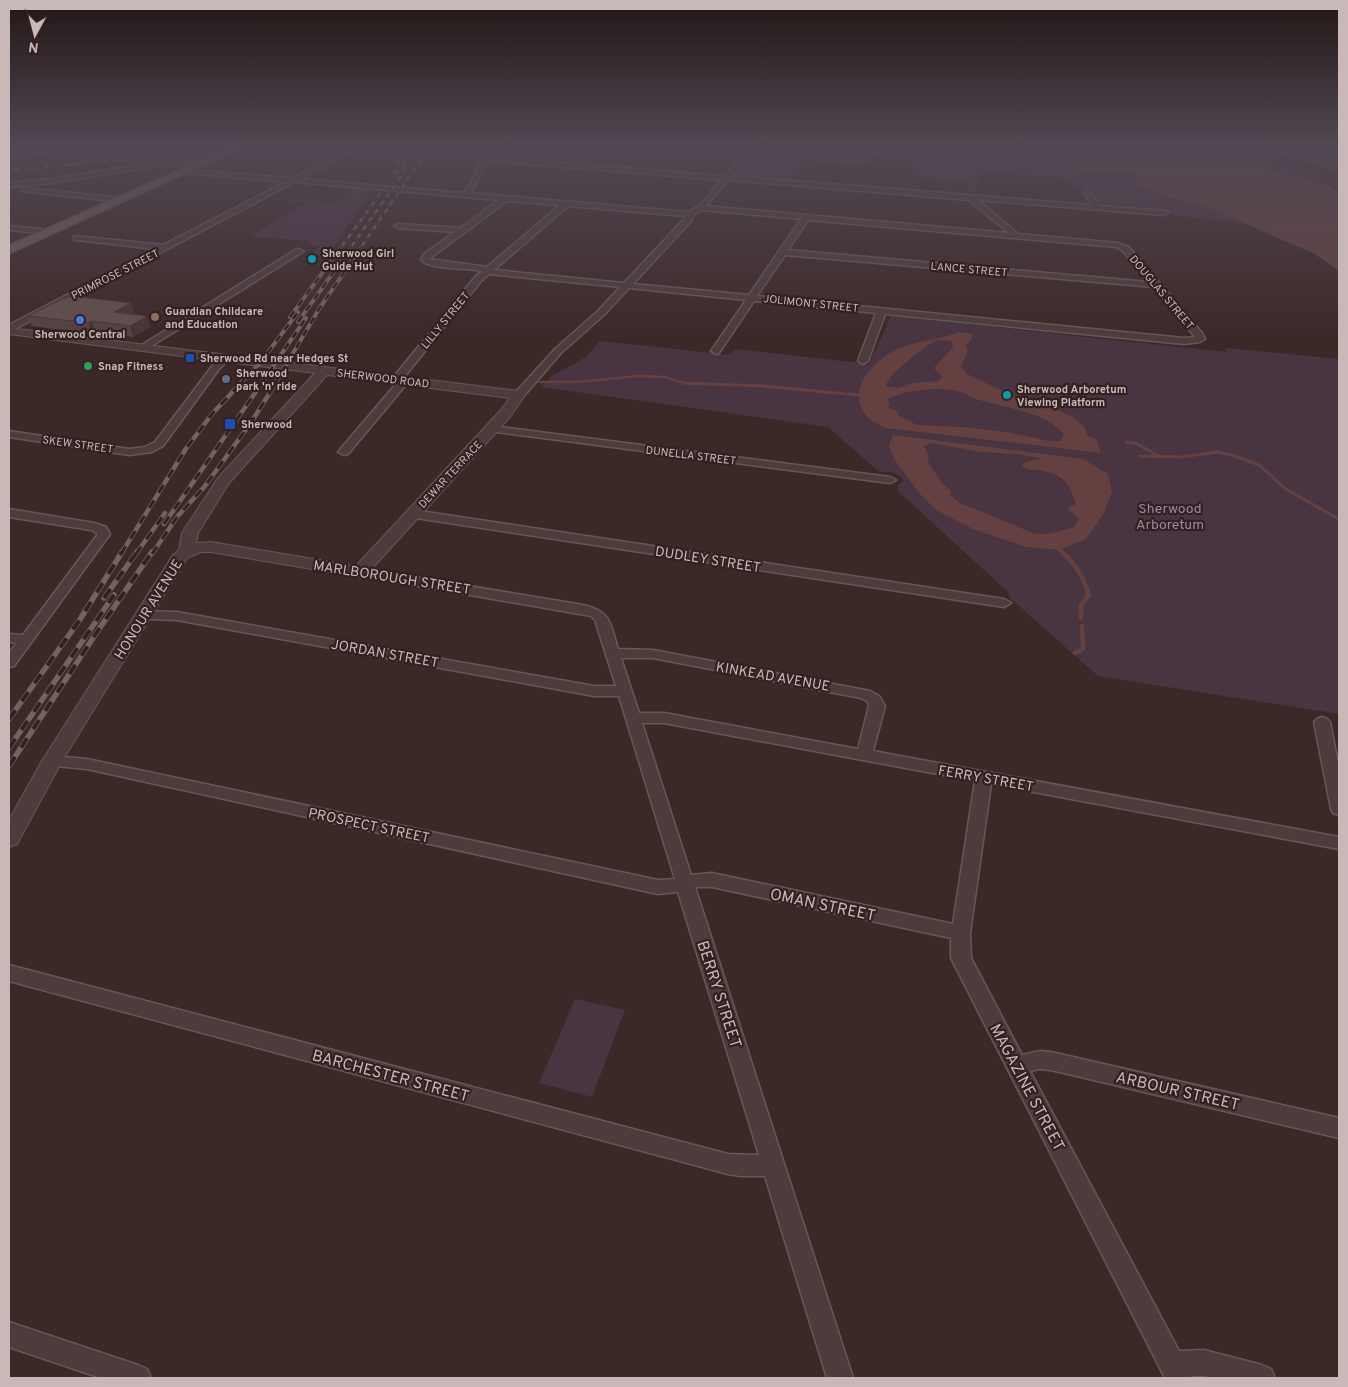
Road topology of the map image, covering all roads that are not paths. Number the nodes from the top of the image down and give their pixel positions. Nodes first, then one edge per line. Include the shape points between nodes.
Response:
1 (102, 209) edge
2 (240, 209) edge
3 (491, 209) edge
4 (559, 209) edge
5 (630, 209) edge
6 (699, 209) edge
7 (708, 209) edge
8 (984, 209) edge
9 (1107, 209) edge
10 (1164, 213) dead end
11 (689, 214) junction
12 (806, 218) junction
13 (398, 226) dead end
14 (9, 228) edge
15 (462, 230) junction
16 (50, 232) junction
17 (1014, 236) junction
18 (77, 238) dead end
19 (165, 248) junction
20 (9, 250) edge
21 (300, 251) dead end
22 (783, 252) junction
23 (487, 270) junction
24 (627, 285) junction
25 (1156, 286) junction
26 (752, 297) junction
27 (882, 310) junction
28 (9, 330) edge
29 (1198, 340) joint
30 (142, 348) junction
31 (716, 351) dead end
32 (226, 358) junction
33 (863, 361) dead end
34 (324, 371) junction
35 (400, 380) junction
36 (519, 395) junction
37 (492, 429) junction
38 (9, 434) edge
39 (344, 452) dead end
40 (890, 480) dead end
41 (9, 513) edge
42 (413, 514) junction
43 (187, 551) junction
44 (360, 572) junction
45 (1004, 603) dead end
46 (596, 613) joint
47 (145, 614) junction
48 (9, 638) edge
49 (26, 639) junction
50 (613, 653) junction
51 (9, 663) edge
52 (624, 691) junction
53 (633, 718) junction
54 (1322, 722) dead end
55 (864, 755) junction
56 (52, 761) junction
57 (984, 777) junction
58 (1339, 809) edge
59 (9, 839) edge
60 (1339, 843) edge
61 (685, 883) junction
62 (961, 933) junction
63 (9, 973) edge
64 (1017, 1065) junction
65 (1339, 1128) edge
66 (774, 1165) junction
67 (9, 1334) edge
68 (1176, 1371) edge
69 (138, 1378) edge
70 (840, 1378) edge
71 (1262, 1378) edge

1 - 16 main road
2 - 19 street, PRIMROSE STREET
3 - 15 street
4 - 23 street, LILLY STREET
5 - 11 street
6 - 11 street, DEWAR TERRACE
7 - 12 street
8 - 17 street
9 - 10 street
11 - 24 street, DEWAR TERRACE via 689,218
12 - 17 street
12 - 22 street
13 - 15 street
14 - 16 street
15 - 23 street, JOLIMONT STREET via 425,260
16 - 20 main road
17 - 25 street, DOUGLAS STREET via 1121,246
18 - 19 street
19 - 28 street, PRIMROSE STREET
21 - 30 street
22 - 25 street, LANCE STREET
22 - 26 street
23 - 24 street, JOLIMONT STREET
23 - 35 street, LILLY STREET
24 - 26 street, JOLIMONT STREET
24 - 36 street, DEWAR TERRACE via 577,346 538,374
25 - 29 street, DOUGLAS STREET via 1199,335
26 - 27 street, JOLIMONT STREET
26 - 31 street
27 - 29 street, JOLIMONT STREET
27 - 33 street
28 - 30 street, SHERWOOD ROAD
30 - 32 street, SHERWOOD ROAD
32 - 34 street, SHERWOOD ROAD
32 - 38 street, SKEW STREET via 216,366 161,442 148,450 129,452
34 - 35 street, SHERWOOD ROAD
34 - 43 street, HONOUR AVENUE via 223,481 190,533
35 - 36 street, SHERWOOD ROAD
35 - 39 street, LILLY STREET via 400,385
36 - 37 street, DEWAR TERRACE
37 - 40 street, DUNELLA STREET
37 - 42 street, DEWAR TERRACE
41 - 49 street via 102,530 104,534
42 - 44 street, DEWAR TERRACE
42 - 45 street, DUDLEY STREET
43 - 44 street, MARLBOROUGH STREET via 211,547
43 - 47 street, HONOUR AVENUE via 181,554
44 - 46 street, MARLBOROUGH STREET
46 - 50 street, BERRY STREET via 603,622
47 - 52 street, JORDAN STREET via 178,616 594,691
47 - 56 street, HONOUR AVENUE
48 - 49 street
49 - 51 street
50 - 52 street, BERRY STREET
50 - 55 street, KINKEAD AVENUE via 653,654 865,694 874,699 877,706
52 - 53 street, BERRY STREET
53 - 55 street, FERRY STREET via 664,718
53 - 61 street, BERRY STREET
54 - 58 street
55 - 57 street, FERRY STREET
56 - 59 street, HONOUR AVENUE
56 - 61 street, PROSPECT STREET via 87,764 658,887 671,888
57 - 60 street, FERRY STREET
57 - 62 street, MAGAZINE STREET
61 - 62 street, OMAN STREET via 698,879 712,880
61 - 66 street, BERRY STREET
62 - 64 street, MAGAZINE STREET via 961,958
63 - 66 street, BARCHESTER STREET via 728,1164
64 - 65 street, ARBOUR STREET via 1051,1061
64 - 68 street, MAGAZINE STREET
66 - 70 street, BERRY STREET
67 - 69 street
68 - 71 street via 1204,1363

